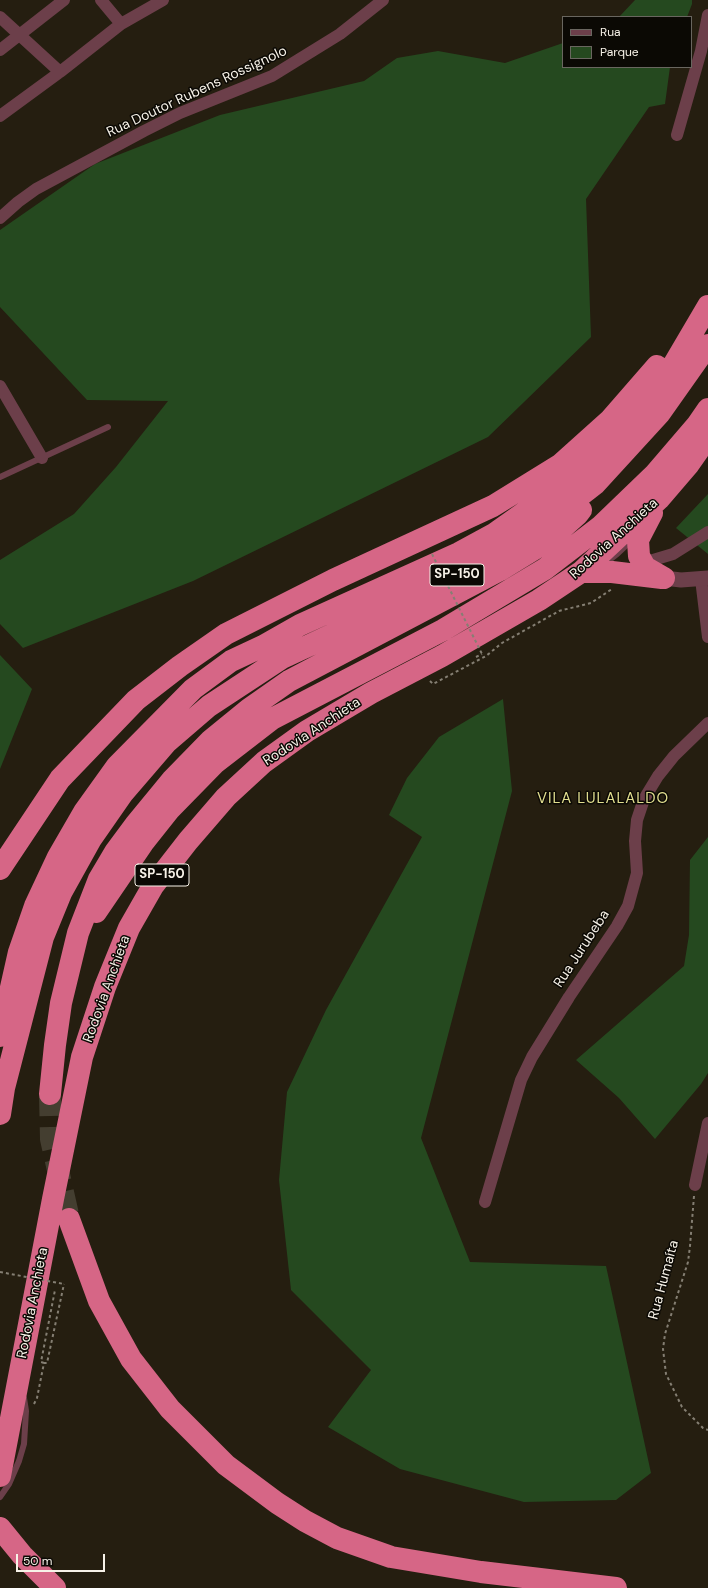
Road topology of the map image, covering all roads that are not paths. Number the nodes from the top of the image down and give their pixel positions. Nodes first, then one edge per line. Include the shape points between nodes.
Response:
1 (64, 0) edge
2 (101, 0) edge
3 (163, 0) edge
4 (382, 0) edge
5 (708, 15) edge
6 (0, 17) edge
7 (122, 24) junction
8 (19, 35) junction
9 (0, 50) edge
10 (60, 72) junction
11 (0, 116) edge
12 (677, 135) dead end
13 (0, 218) edge
14 (706, 309) edge
15 (708, 345) edge
16 (0, 386) edge
17 (708, 409) edge
18 (108, 427) dead end
19 (708, 437) edge
20 (42, 458) junction
21 (0, 477) edge
22 (595, 484) junction
23 (659, 499) junction
24 (708, 532) edge
25 (638, 569) junction
26 (582, 572) junction
27 (664, 578) joint
28 (704, 579) edge
29 (708, 637) edge
30 (708, 723) edge
31 (0, 869) edge
32 (78, 933) junction
33 (0, 1036) edge
34 (50, 1094) tunnel mouth
35 (0, 1114) edge
36 (708, 1123) edge
37 (695, 1185) road end
38 (484, 1202) dead end
39 (69, 1220) tunnel mouth
40 (20, 1374) junction
41 (0, 1476) edge
42 (0, 1497) edge
43 (0, 1528) edge
44 (54, 1588) edge
45 (616, 1588) edge

1 - 8 street
2 - 7 street
3 - 7 street
4 - 13 street, Rua Doutor Rubens Rossignolo via 340,34 272,76 180,113 144,131 36,189
5 - 12 street via 701,51
6 - 8 street
7 - 10 street
8 - 9 street
8 - 10 street
10 - 11 street
14 - 31 highway via 677,339 610,420 561,464 494,506 333,580 226,634 136,700 60,779
14 - 33 highway, SP-150 via 668,374 646,404 596,457 556,490 494,534 459,553 300,625 231,661 193,689 117,766 84,812 58,857 35,906 19,952
15 - 22 highway, SP-150 via 660,413
16 - 20 street
17 - 32 highway via 655,474 600,526 545,569 437,633 272,719 215,763 170,809 101,906
18 - 20 lane
19 - 23 highway, Rodovia Anchieta / SP-150
20 - 21 lane
22 - 32 highway via 578,514 549,540 453,596 289,681 248,709 211,740 172,780 115,852 99,879
22 - 35 highway, SP-150 via 540,526 466,570 276,662 209,706 166,743 123,793 90,839 61,893 42,937 4,1088
23 - 25 highway via 638,540
23 - 26 highway, Rodovia Anchieta / SP-150
24 - 25 street via 673,554
25 - 26 highway
25 - 27 highway
26 - 40 highway, Rodovia Anchieta / SP-150 via 448,653 307,731 264,762 226,797 154,886 129,928 105,987 82,1057
27 - 28 street
28 - 29 street
30 - 38 street, Rua Jurubeba via 674,756 644,799 637,820 635,841 637,873 628,906 532,1057 521,1080
32 - 34 highway via 62,1003
36 - 37 street
39 - 45 highway via 99,1301 130,1359 170,1410 226,1465 305,1522 337,1538 392,1557 481,1572
40 - 41 highway, Rodovia Anchieta / SP-150
40 - 42 lane via 26,1411 24,1444 9,1484
43 - 44 highway

